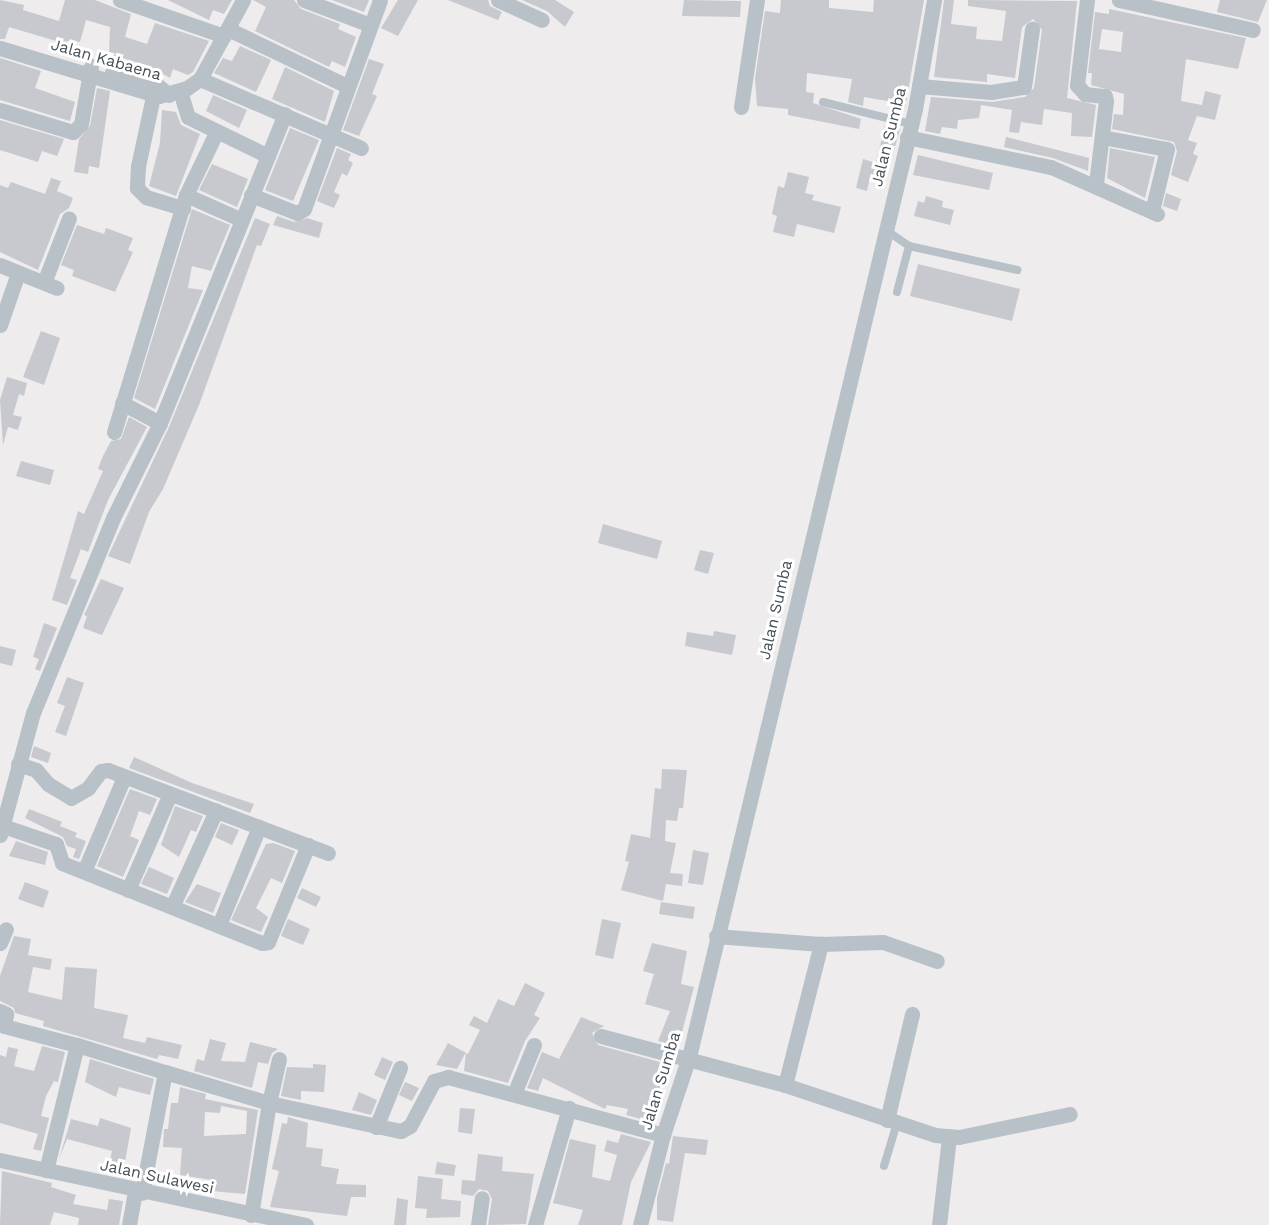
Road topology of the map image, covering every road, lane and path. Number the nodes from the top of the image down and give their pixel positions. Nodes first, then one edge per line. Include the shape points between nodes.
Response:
1 (120, 0) edge
2 (243, 0) edge
3 (304, 0) edge
4 (380, 0) edge
5 (498, 0) edge
6 (757, 0) edge
7 (934, 0) edge
8 (1087, 0) edge
9 (1119, 0) edge
10 (542, 20) dead end
11 (370, 25) junction
12 (1032, 29) dead end
13 (1253, 30) dead end
14 (226, 33) junction
15 (0, 37) edge
16 (0, 48) edge
17 (90, 70) junction
18 (200, 79) junction
19 (347, 86) junction
20 (920, 86) junction
21 (154, 90) junction
22 (174, 93) junction
23 (824, 102) dead end
24 (741, 107) dead end
25 (0, 110) edge
26 (285, 114) junction
27 (909, 130) junction
28 (216, 133) junction
29 (333, 135) junction
30 (1102, 137) junction
31 (361, 148) dead end
32 (268, 156) junction
33 (1096, 184) junction
34 (251, 195) junction
35 (184, 202) junction
36 (69, 218) dead end
37 (240, 219) junction
38 (885, 230) junction
39 (909, 246) junction
40 (0, 265) edge
41 (1017, 270) dead end
42 (18, 273) junction
43 (897, 292) dead end
44 (0, 325) edge
45 (122, 403) junction
46 (160, 423) junction
47 (114, 432) dead end
48 (18, 764) junction
49 (124, 777) junction
50 (170, 794) junction
51 (216, 811) junction
52 (259, 827) junction
53 (1, 831) edge
54 (308, 845) junction
55 (328, 853) dead end
56 (84, 869) junction
57 (128, 890) junction
58 (172, 907) junction
59 (219, 925) junction
60 (716, 936) junction
61 (821, 944) junction
62 (937, 961) dead end
63 (912, 1014) dead end
64 (1, 1020) edge
65 (601, 1036) dead end
66 (77, 1045) junction
67 (534, 1045) dead end
68 (689, 1057) junction
69 (279, 1059) dead end
70 (400, 1068) dead end
71 (165, 1072) junction
72 (785, 1085) junction
73 (514, 1094) junction
74 (269, 1103) junction
75 (569, 1108) junction
76 (1070, 1114) dead end
77 (892, 1122) junction
78 (376, 1127) junction
79 (663, 1135) junction
80 (949, 1137) junction
81 (0, 1160) edge
82 (884, 1166) dead end
83 (46, 1170) junction
84 (139, 1192) junction
85 (482, 1198) dead end
86 (250, 1215) junction
87 (129, 1225) edge
88 (306, 1225) edge
89 (478, 1225) edge
90 (535, 1225) edge
91 (640, 1225) edge
92 (939, 1225) edge

1 - 14 street
2 - 14 street
3 - 11 street
4 - 11 street
5 - 10 street
6 - 24 street
7 - 20 street, Jalan Sumba
8 - 30 street via 1077,85 1085,94 1105,96
9 - 13 street
11 - 19 street
12 - 20 street via 1024,87 991,92
14 - 18 street
14 - 19 street
15 - 17 street, Jalan Kabaena
16 - 17 street, Jalan Kabaena
17 - 21 street, Jalan Kabaena
17 - 25 street via 81,124 73,132
18 - 22 street
18 - 26 street
19 - 29 street
20 - 27 street, Jalan Sumba
21 - 22 street, Jalan Kabaena
21 - 35 street via 137,188 146,197
22 - 28 street via 188,117
23 - 27 lane via 889,119
26 - 29 street
26 - 32 street
27 - 33 street via 1051,167
27 - 38 street, Jalan Sumba
28 - 32 street
28 - 35 street
29 - 31 street
29 - 34 street via 302,212
30 - 33 street
30 - 33 street via 1167,149 1155,212
32 - 34 street
34 - 37 street
35 - 37 street
35 - 45 street
36 - 42 street via 51,284
37 - 46 street
38 - 39 lane
38 - 60 street, Jalan Sumba
39 - 41 lane
39 - 43 lane
40 - 42 street
42 - 44 street
45 - 46 street
45 - 47 street
46 - 48 street via 113,518 33,713
48 - 49 street via 36,770 48,784 71,798 88,788 101,771
48 - 53 street
49 - 50 street
49 - 56 street
50 - 51 street
50 - 57 street
51 - 52 street
51 - 58 street
52 - 54 street
52 - 59 street
53 - 56 street via 56,844 59,861
54 - 55 street
54 - 59 street via 268,942
56 - 57 street
57 - 58 street
58 - 59 street
60 - 61 street
60 - 68 street, Jalan Sumba
61 - 62 street via 883,942
61 - 72 street
63 - 77 street
64 - 66 street
65 - 68 street
66 - 71 street
66 - 83 street
67 - 73 street
68 - 72 street
68 - 79 street, Jalan Sumba
69 - 74 street
70 - 78 street
71 - 74 street
71 - 84 street
72 - 77 street
73 - 75 street
73 - 78 street via 440,1078 425,1093 410,1126 401,1131
74 - 78 street
74 - 86 street
75 - 79 street
75 - 90 street
76 - 80 street
77 - 80 street
77 - 82 lane
79 - 91 street, Jalan Sumba
80 - 92 street
81 - 83 street, Jalan Sulawesi
83 - 84 street, Jalan Sulawesi
84 - 86 street, Jalan Sulawesi
84 - 87 street
85 - 89 street
86 - 88 street, Jalan Sulawesi

